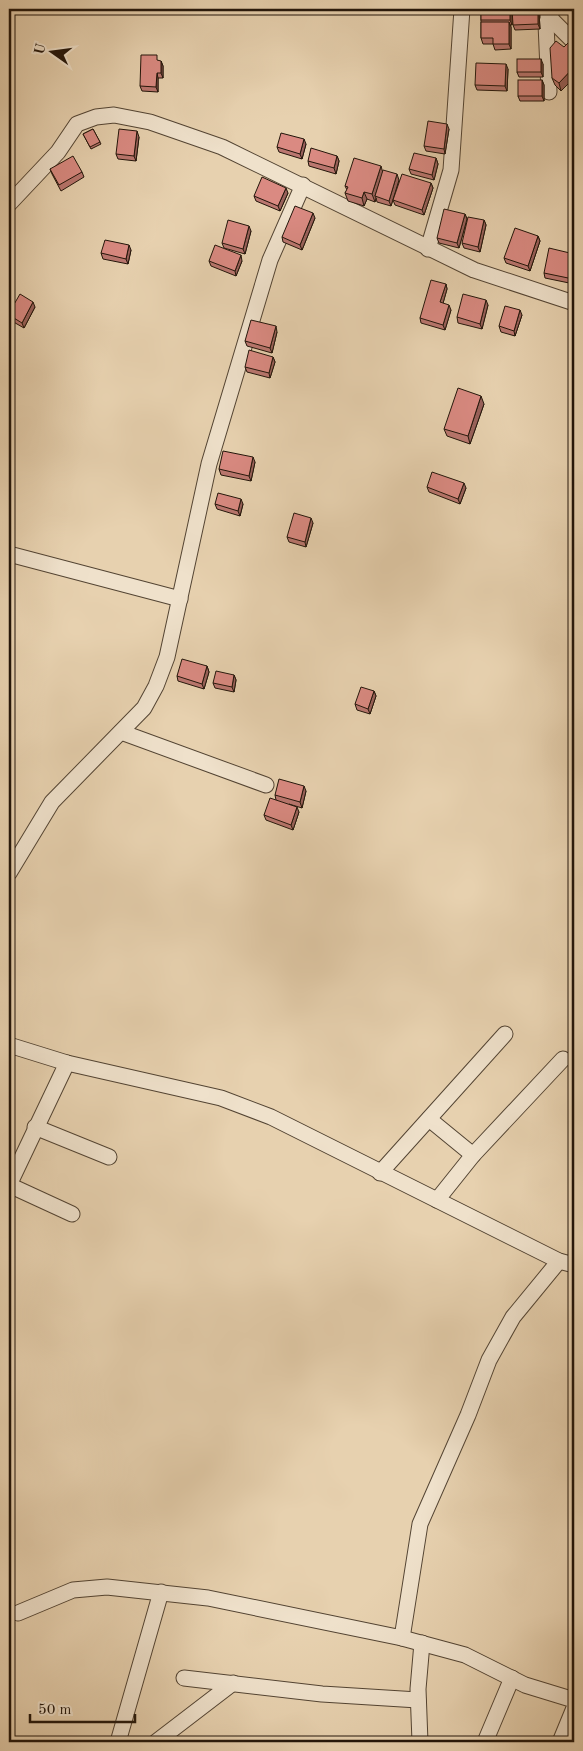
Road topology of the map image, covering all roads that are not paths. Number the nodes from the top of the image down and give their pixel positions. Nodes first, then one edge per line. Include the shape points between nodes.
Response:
1 (462, 9) edge
2 (550, 12) edge
3 (574, 42) edge
4 (549, 92) dead end
5 (303, 185) junction
6 (9, 204) edge
7 (428, 249) junction
8 (574, 303) edge
9 (9, 554) edge
10 (180, 599) junction
11 (121, 732) junction
12 (266, 785) dead end
13 (9, 874) edge
14 (505, 1034) dead end
15 (9, 1046) edge
16 (563, 1059) dead end
17 (67, 1063) junction
18 (429, 1119) junction
19 (35, 1127) junction
20 (473, 1155) junction
21 (109, 1157) dead end
22 (380, 1172) junction
23 (9, 1185) edge
24 (436, 1200) junction
25 (72, 1214) dead end
26 (559, 1261) junction
27 (574, 1265) edge
28 (161, 1592) junction
29 (18, 1613) dead end
30 (402, 1638) junction
31 (422, 1643) junction
32 (184, 1678) dead end
33 (512, 1678) junction
34 (234, 1683) junction
35 (418, 1700) junction
36 (574, 1700) edge
37 (574, 1708) edge
38 (118, 1742) edge
39 (156, 1742) edge
40 (420, 1742) edge
41 (485, 1742) edge
42 (560, 1742) edge

1 - 7 street via 451,170
2 - 3 street
2 - 4 street via 546,32
5 - 6 street via 222,147 150,122 114,115 78,124 58,152
5 - 7 street
5 - 10 street via 267,270 209,464
7 - 8 street via 474,270
9 - 10 street
10 - 11 street via 167,656 156,686 144,708
11 - 12 street
11 - 13 street via 52,802
14 - 18 street
15 - 17 street
16 - 20 street
17 - 19 street
17 - 22 street via 221,1098 270,1117
18 - 20 street
18 - 22 street
19 - 21 street
19 - 23 street
20 - 24 street
22 - 24 street
23 - 25 street
24 - 26 street
26 - 27 street
26 - 30 street via 513,1317 489,1360 420,1524
28 - 29 street via 107,1586 72,1590
28 - 30 street via 208,1598
28 - 38 street
30 - 31 street
31 - 33 street via 465,1655
31 - 35 street
32 - 34 street
33 - 36 street
33 - 41 street
34 - 35 street via 322,1694
34 - 39 street
35 - 40 street
37 - 42 street

